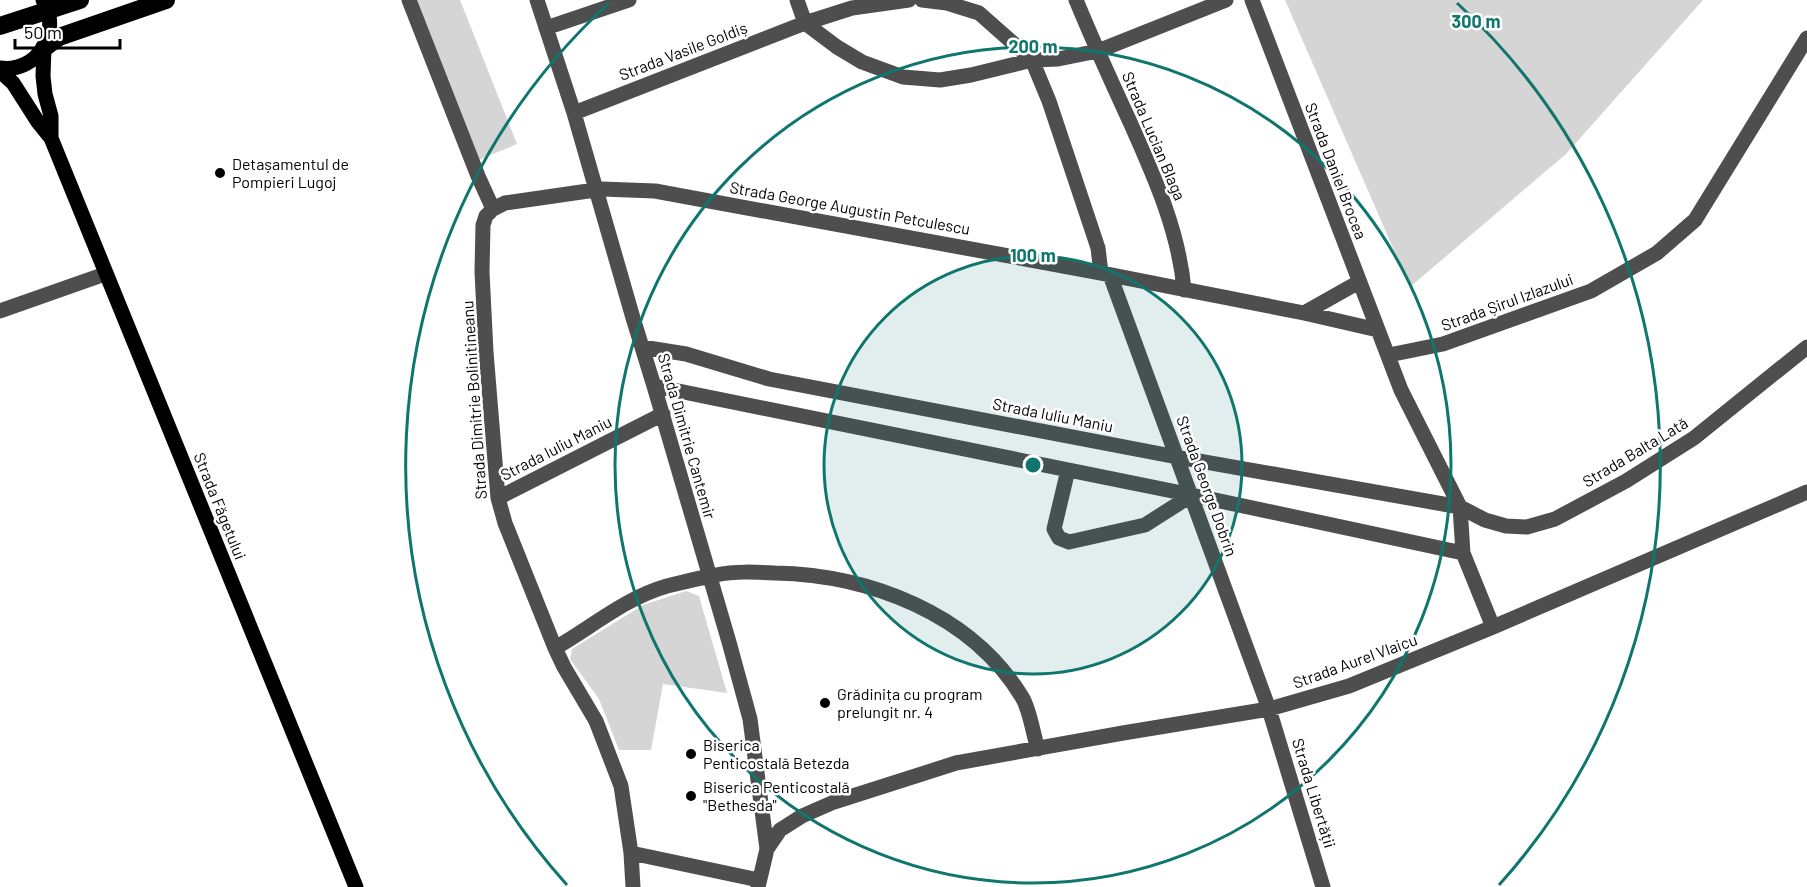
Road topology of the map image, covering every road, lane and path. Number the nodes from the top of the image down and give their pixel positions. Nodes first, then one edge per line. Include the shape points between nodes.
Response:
1 (43, 0) edge
2 (80, 0) edge
3 (166, 0) edge
4 (409, 0) edge
5 (537, 0) edge
6 (628, 0) edge
7 (797, 0) edge
8 (909, 0) edge
9 (922, 0) edge
10 (1076, 0) edge
11 (1226, 0) edge
12 (1252, 0) edge
13 (806, 23) junction
14 (0, 26) edge
15 (546, 28) junction
16 (1807, 38) edge
17 (44, 48) junction
18 (1098, 51) junction
19 (1032, 60) junction
20 (0, 70) edge
21 (574, 113) junction
22 (51, 138) junction
23 (596, 190) junction
24 (493, 209) junction
25 (105, 274) junction
26 (1105, 274) junction
27 (1359, 282) junction
28 (1184, 290) junction
29 (0, 311) edge
30 (1304, 313) junction
31 (1378, 330) junction
32 (642, 347) junction
33 (1807, 347) edge
34 (1389, 355) junction
35 (654, 386) junction
36 (663, 414) junction
37 (1178, 457) junction
38 (1068, 470) junction
39 (1807, 492) edge
40 (1192, 495) junction
41 (498, 498) junction
42 (1460, 507) junction
43 (1463, 553) junction
44 (709, 577) junction
45 (1493, 627) junction
46 (555, 648) junction
47 (1269, 710) junction
48 (1038, 749) junction
49 (767, 849) junction
50 (631, 853) junction
51 (759, 884) edge
52 (356, 887) edge
53 (633, 887) edge
54 (1323, 887) edge

1 - 17 main road, Strada Făgetului via 50,21
2 - 14 highway
3 - 17 highway via 59,37
4 - 24 street
5 - 15 street, Strada Dimitrie Cantemir
6 - 15 street
7 - 13 street
8 - 13 street, Strada Vasile Goldiș via 852,8
9 - 19 street via 979,13
10 - 18 street, Strada Lucian Blaga
11 - 18 street
12 - 27 street, Strada Daniel Brocea
13 - 19 street via 862,62 903,77 940,80
13 - 21 street, Strada Vasile Goldiș
15 - 21 street, Strada Dimitrie Cantemir
16 - 34 street, Strada Șirul Izlazului via 1695,220 1657,253 1591,291 1443,344
17 - 20 main road, Strada Făgetului via 23,65
17 - 22 main road, Strada Făgetului via 43,76
18 - 19 street
18 - 28 street, Strada Lucian Blaga via 1156,180 1176,240
19 - 26 street
20 - 22 main road, Strada Făgetului
21 - 23 street, Strada Dimitrie Cantemir
22 - 25 main road, Strada Făgetului
23 - 24 street via 505,203
23 - 26 street, Strada George Augustin Petculescu via 655,190
23 - 32 street, Strada Dimitrie Cantemir
24 - 41 street, Strada Dimitrie Bolinitineanu via 483,225 482,272
25 - 29 street
25 - 52 main road, Strada Făgetului
26 - 28 street, Strada George Augustin Petculescu
26 - 37 street, Strada George Dobrin
27 - 30 street
27 - 31 street, Strada Daniel Brocea
28 - 30 street, Strada George Augustin Petculescu
30 - 31 street, Strada George Augustin Petculescu
31 - 34 street, Strada Daniel Brocea
32 - 35 street, Strada Dimitrie Cantemir
32 - 37 street, Strada Iuliu Maniu via 686,354 770,379
33 - 42 street, Strada Balta Lată via 1694,438 1556,519 1506,526
34 - 42 street via 1401,390
35 - 36 street, Strada Dimitrie Cantemir
35 - 38 street
36 - 41 street, Strada Iuliu Maniu
36 - 44 street, Strada Dimitrie Cantemir
37 - 40 street, Strada George Dobrin
37 - 42 street, Strada Iuliu Maniu
38 - 40 street
38 - 40 street via 1054,529 1059,538 1069,542 1145,525
39 - 45 street, Strada Aurel Vlaicu
40 - 43 street
40 - 47 street, Strada George Dobrin
41 - 46 street, Strada Dimitrie Bolinitineanu
42 - 43 street
43 - 45 street
44 - 46 street via 636,597
44 - 48 street via 747,572 828,577 896,596 938,615 999,665 1023,699
44 - 49 street, Strada Dimitrie Cantemir via 750,719
45 - 47 street, Strada Aurel Vlaicu via 1349,686
46 - 50 street, Strada Dimitrie Bolinitineanu via 596,721 621,786
47 - 48 street, Strada Aurel Vlaicu
47 - 54 street, Strada Libertății
48 - 49 street, Strada Aurel Vlaicu via 956,764 834,802 780,830
49 - 51 street, Strada Dimitrie Cantemir
50 - 51 street
50 - 53 street, Strada Dimitrie Bolinitineanu

